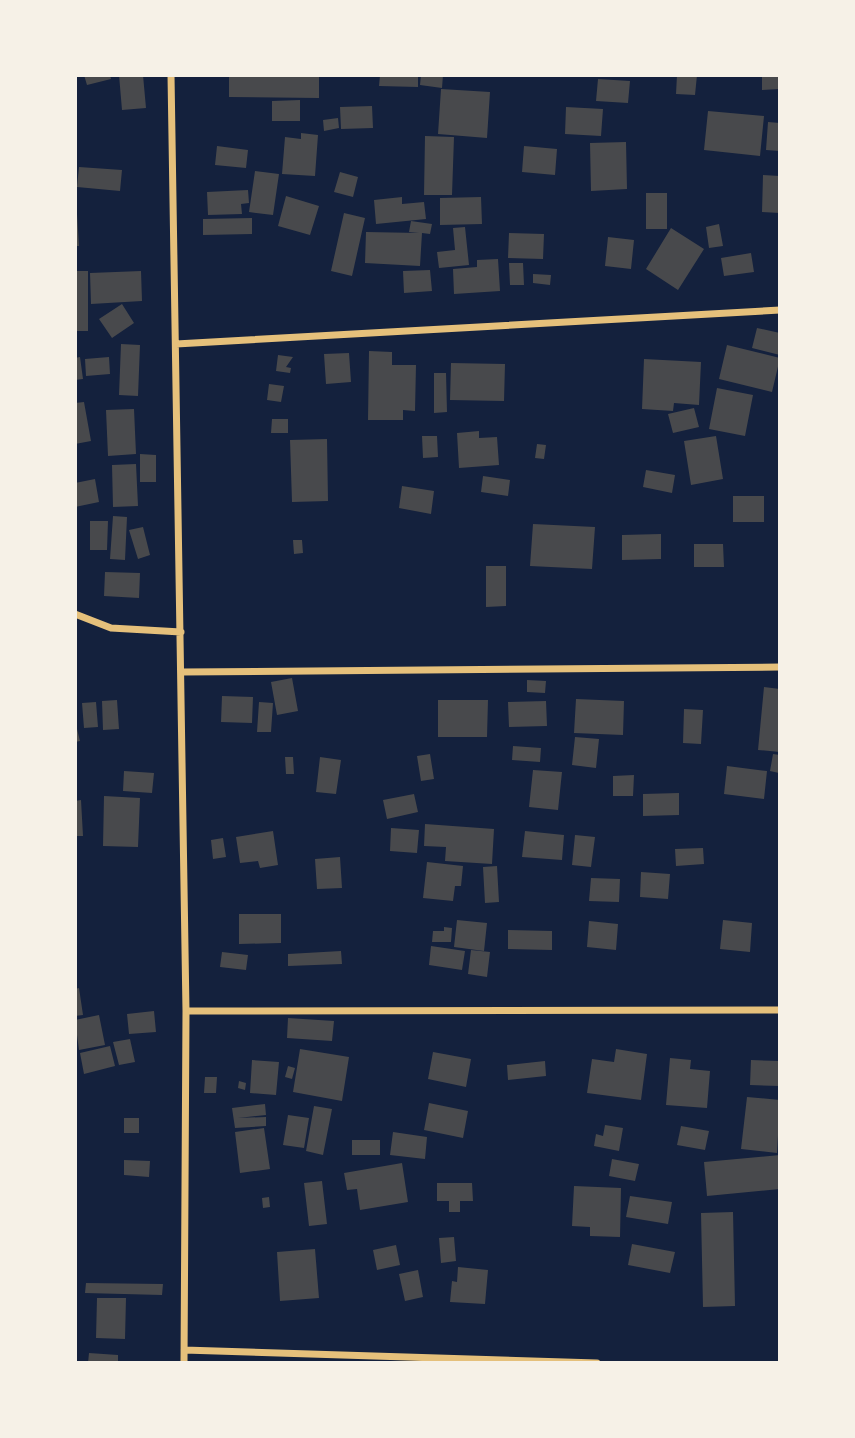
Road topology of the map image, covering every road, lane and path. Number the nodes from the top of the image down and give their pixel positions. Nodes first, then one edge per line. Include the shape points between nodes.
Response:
1 (171, 75) edge
2 (780, 310) edge
3 (176, 344) junction
4 (75, 614) edge
5 (181, 632) junction
6 (780, 667) edge
7 (182, 672) junction
8 (780, 1010) edge
9 (186, 1011) junction
10 (184, 1350) junction
11 (184, 1363) edge
12 (597, 1363) edge

1 - 3 street
2 - 3 street
3 - 5 street
4 - 5 street via 111,628
5 - 7 street
6 - 7 street
7 - 9 street
8 - 9 street
9 - 10 street
10 - 11 street
10 - 12 street

